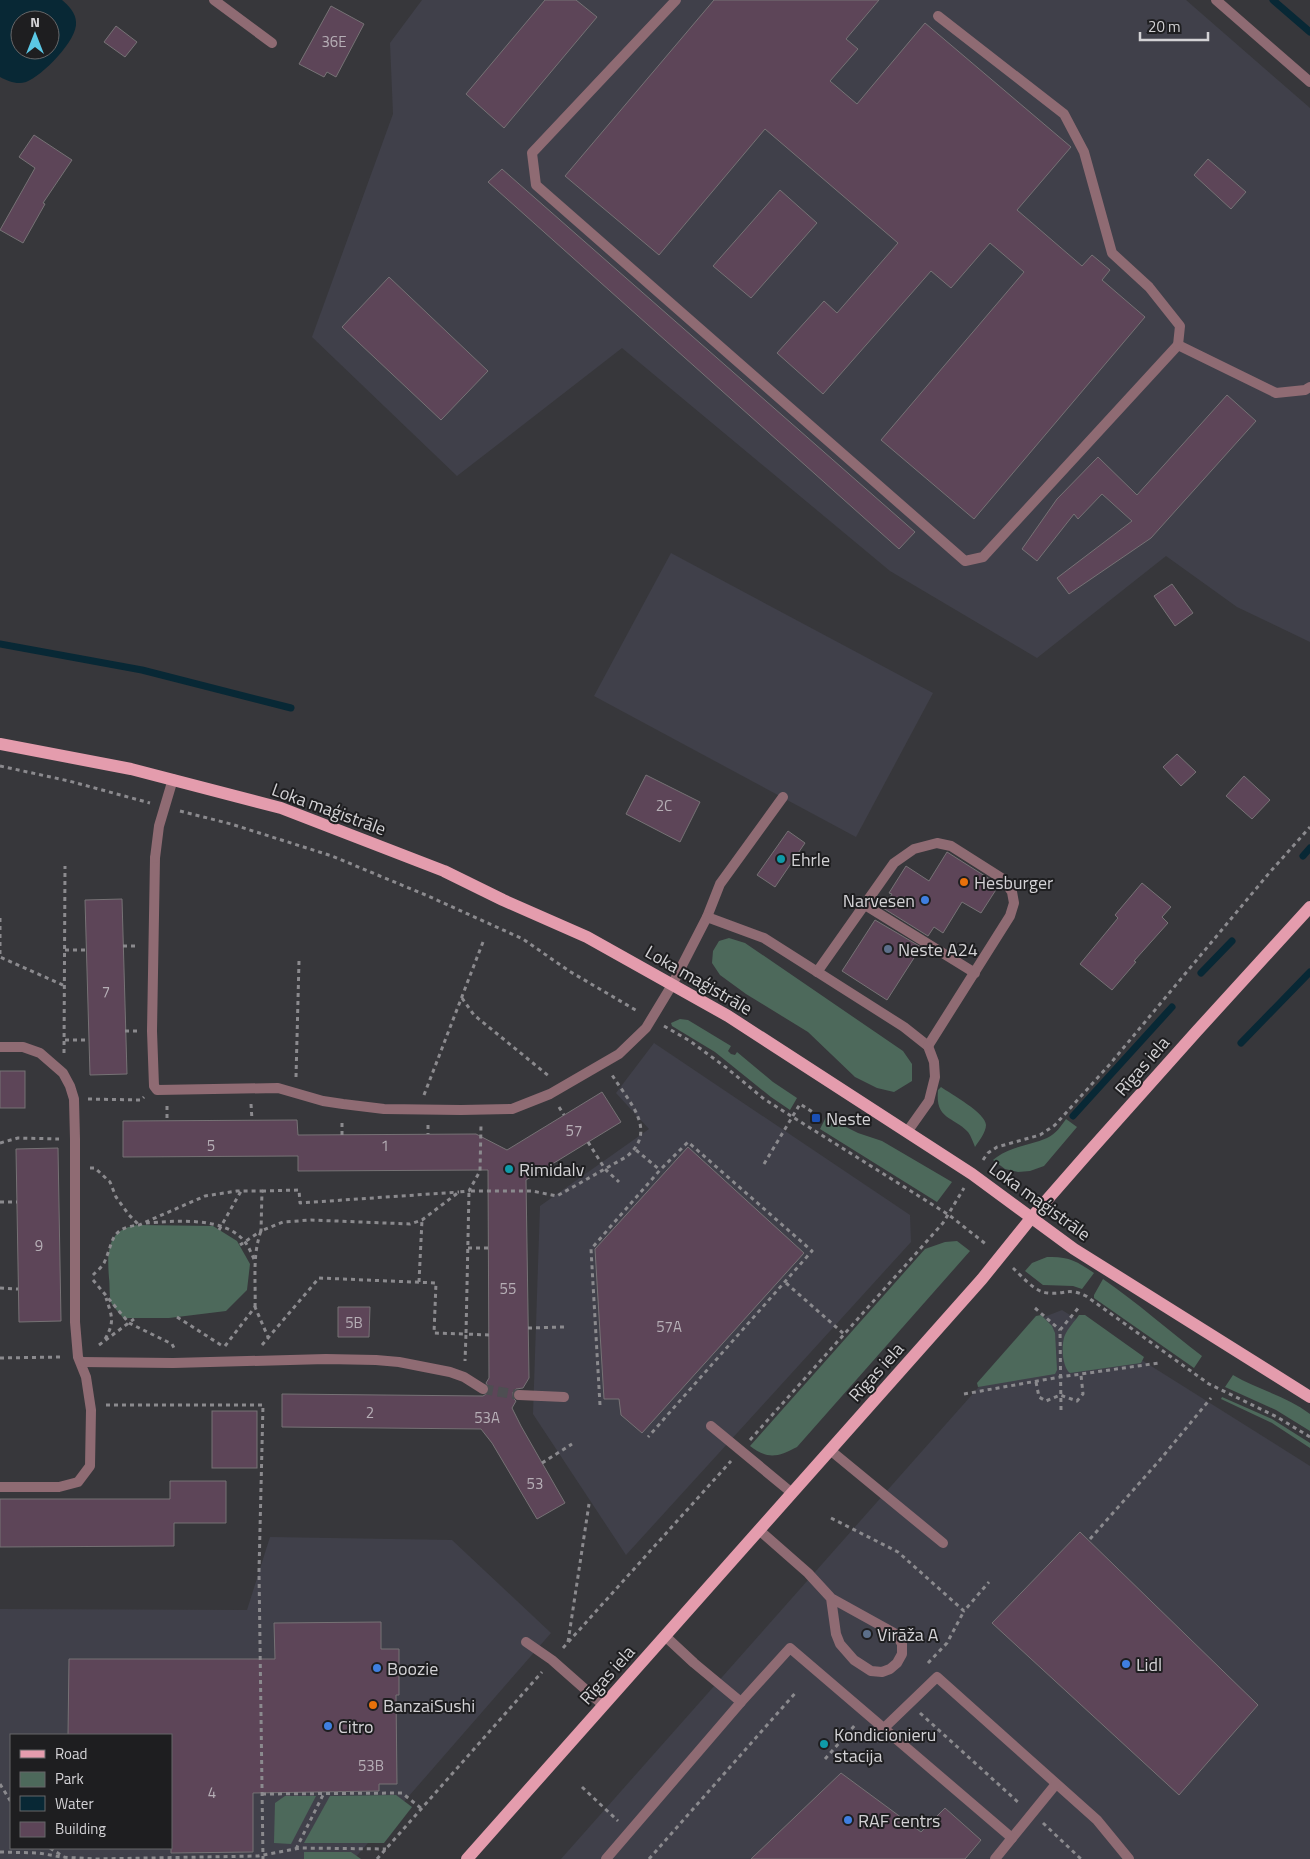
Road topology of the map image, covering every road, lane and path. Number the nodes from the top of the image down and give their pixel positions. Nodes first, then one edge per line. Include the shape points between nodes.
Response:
1 (214, 0) edge
2 (676, 0) edge
3 (1216, 0) edge
4 (938, 16) dead end
5 (272, 43) dead end
6 (1310, 82) edge
7 (1178, 345) junction
8 (1310, 387) edge
9 (0, 744) edge
10 (0, 766) edge
11 (173, 779) junction
12 (783, 797) dead end
13 (164, 806) junction
14 (1310, 827) edge
15 (65, 866) dead end
16 (864, 905) junction
17 (1310, 907) edge
18 (707, 917) junction
19 (0, 918) edge
20 (483, 942) dead end
21 (65, 950) junction
22 (86, 950) dead end
23 (300, 961) dead end
24 (817, 972) junction
25 (975, 973) junction
26 (672, 985) junction
27 (65, 986) junction
28 (462, 998) junction
29 (652, 1019) junction
30 (65, 1040) junction
31 (89, 1040) dead end
32 (928, 1046) junction
33 (0, 1047) edge
34 (604, 1062) junction
35 (62, 1073) junction
36 (154, 1086) junction
37 (559, 1088) junction
38 (296, 1093) junction
39 (74, 1099) junction
40 (418, 1109) junction
41 (480, 1110) junction
42 (792, 1117) junction
43 (822, 1118) dead end
44 (907, 1132) junction
45 (75, 1139) junction
46 (588, 1142) dead end
47 (0, 1143) edge
48 (636, 1150) junction
49 (764, 1164) dead end
50 (75, 1167) junction
51 (92, 1168) junction
52 (605, 1169) junction
53 (660, 1170) junction
54 (972, 1174) junction
55 (92, 1175) dead end
56 (619, 1182) dead end
57 (241, 1191) junction
58 (262, 1191) junction
59 (469, 1191) junction
60 (459, 1192) junction
61 (0, 1202) edge
62 (17, 1202) dead end
63 (949, 1215) junction
64 (1032, 1217) junction
65 (422, 1220) junction
66 (141, 1224) junction
67 (220, 1228) junction
68 (261, 1231) junction
69 (245, 1242) junction
70 (240, 1245) dead end
71 (468, 1248) junction
72 (488, 1248) dead end
73 (255, 1259) junction
74 (93, 1266) dead end
75 (93, 1278) junction
76 (420, 1282) junction
77 (786, 1283) junction
78 (0, 1288) edge
79 (18, 1289) dead end
80 (93, 1290) dead end
81 (105, 1295) junction
82 (1086, 1296) dead end
83 (1080, 1306) dead end
84 (255, 1307) junction
85 (1035, 1308) dead end
86 (177, 1317) dead end
87 (134, 1319) dead end
88 (129, 1323) junction
89 (564, 1327) dead end
90 (528, 1328) dead end
91 (1060, 1330) junction
92 (466, 1334) junction
93 (844, 1334) junction
94 (489, 1335) dead end
95 (268, 1337) junction
96 (93, 1338) dead end
97 (104, 1342) junction
98 (98, 1346) junction
99 (225, 1347) junction
100 (106, 1349) dead end
101 (258, 1349) dead end
102 (167, 1350) dead end
103 (220, 1350) dead end
104 (0, 1358) edge
105 (80, 1360) junction
106 (1159, 1364) dead end
107 (1080, 1375) junction
108 (464, 1377) junction
109 (1060, 1377) junction
110 (1036, 1382) junction
111 (483, 1389) tunnel mouth
112 (964, 1394) dead end
113 (519, 1396) tunnel mouth
114 (1060, 1396) junction
115 (564, 1397) dead end
116 (1310, 1397) edge
117 (1211, 1398) dead end
118 (90, 1404) junction
119 (600, 1405) dead end
120 (1061, 1410) dead end
121 (710, 1426) dead end
122 (648, 1437) dead end
123 (1310, 1437) edge
124 (572, 1444) dead end
125 (830, 1450) junction
126 (740, 1451) junction
127 (542, 1463) dead end
128 (0, 1487) edge
129 (792, 1493) junction
130 (589, 1504) dead end
131 (831, 1518) dead end
132 (760, 1530) junction
133 (1090, 1538) dead end
134 (943, 1543) dead end
135 (989, 1582) dead end
136 (831, 1598) junction
137 (964, 1611) junction
138 (665, 1636) junction
139 (526, 1642) dead end
140 (568, 1642) junction
141 (552, 1660) junction
142 (924, 1667) dead end
143 (797, 1691) dead end
144 (741, 1702) junction
145 (909, 1704) junction
146 (603, 1705) junction
147 (865, 1713) junction
148 (883, 1729) junction
149 (825, 1759) dead end
150 (0, 1784) edge
151 (1056, 1784) junction
152 (582, 1787) dead end
153 (324, 1793) junction
154 (262, 1794) junction
155 (10, 1800) edge
156 (422, 1809) junction
157 (1032, 1813) junction
158 (630, 1832) junction
159 (1012, 1838) junction
160 (51, 1849) edge
161 (296, 1849) junction
162 (386, 1849) junction
163 (0, 1852) edge
164 (263, 1857) edge
165 (64, 1858) junction
166 (377, 1859) edge
167 (466, 1859) edge
168 (606, 1859) edge
169 (650, 1859) edge
170 (995, 1859) edge
171 (1081, 1859) edge
172 (1129, 1859) edge

1 - 5 street
2 - 7 street via 532,153 536,185 965,561 983,557
3 - 6 street
4 - 7 street via 1064,114 1084,152 1112,253 1149,287 1180,326
7 - 8 street via 1276,393
9 - 11 main road, Loka maģistrāle
10 - 13 path
11 - 13 street
11 - 26 main road, Loka maģistrāle via 281,808 444,871 587,937
12 - 18 street via 720,884
13 - 29 path via 332,856 428,896 523,939 569,971
13 - 36 street via 155,858
14 - 54 path via 1055,1125 1040,1135 997,1147 988,1153
15 - 21 path
16 - 24 street
16 - 25 street
16 - 25 street via 894,863 914,849 937,844 951,846 1004,879 1012,892 1014,903 1010,916
17 - 64 main road, Rīgas iela
18 - 24 street via 764,938
18 - 26 street
19 - 27 path via 0,957
20 - 28 path
21 - 22 path
21 - 27 path
23 - 38 path
24 - 32 street
25 - 32 street
26 - 29 street
26 - 44 main road, Loka maģistrāle via 728,1016
27 - 30 path
28 - 37 path via 474,1015 546,1072
28 - 40 path
29 - 34 street via 619,1054
29 - 42 path via 690,1041
30 - 31 path
30 - 35 path
32 - 44 street via 935,1076 929,1101
33 - 35 street via 22,1047 40,1053
34 - 37 street
34 - 48 path via 641,1123 641,1138
35 - 39 street
36 - 38 street via 157,1090 278,1088
36 - 39 path via 142,1100
37 - 41 street via 512,1109
38 - 40 street via 329,1102 384,1109
39 - 45 street
40 - 41 street
41 - 59 path via 480,1171
42 - 43 path via 800,1104
42 - 49 path
42 - 63 path
44 - 54 main road, Loka maģistrāle
45 - 47 path via 18,1138
45 - 50 street
46 - 52 path
48 - 52 path
48 - 53 path
50 - 51 path
50 - 105 street via 75,1322
51 - 55 path
51 - 66 path via 110,1182 129,1215
52 - 56 path
52 - 59 path via 557,1196 532,1191
53 - 77 path via 688,1142 812,1251
53 - 119 path via 591,1249
54 - 63 path
54 - 64 main road, Loka maģistrāle
57 - 58 path
57 - 66 path via 205,1196
57 - 67 path
58 - 60 path via 300,1190 300,1203
58 - 68 path
59 - 60 path
59 - 71 path
60 - 65 path
61 - 62 path
63 - 93 path
64 - 116 main road, Loka maģistrāle via 1074,1249
64 - 125 main road, Rīgas iela via 982,1279
65 - 68 path via 410,1224 311,1220 284,1222
65 - 76 path
66 - 67 path via 177,1221
66 - 75 path via 118,1232 111,1240 103,1265
67 - 69 path via 234,1232
68 - 69 path
68 - 73 path
69 - 70 path
69 - 73 path
71 - 72 path
71 - 92 path
73 - 84 path
74 - 75 path
75 - 80 path
75 - 81 path
76 - 92 path via 436,1283 434,1333
76 - 95 path via 319,1278
77 - 93 path
77 - 122 path
78 - 79 path
81 - 88 path
81 - 97 path via 113,1319
82 - 123 path via 1209,1384 1277,1416
83 - 91 path
84 - 95 path
84 - 99 path
85 - 91 path
86 - 99 path
87 - 88 path
88 - 97 path
88 - 102 path via 172,1344 176,1350
89 - 90 path
91 - 109 path
92 - 94 path
92 - 108 path
93 - 126 path
95 - 101 path
96 - 98 path
97 - 98 path
98 - 100 path
98 - 105 path
99 - 103 path via 229,1350
104 - 105 path
105 - 108 street via 173,1364 376,1360
105 - 118 street
106 - 107 path
107 - 109 path
107 - 114 path via 1083,1394 1077,1401
108 - 111 street
109 - 110 path
109 - 114 path
110 - 112 path
110 - 114 path via 1039,1397 1046,1402
113 - 115 street
114 - 120 path
117 - 133 path
118 - 128 street via 90,1466 78,1482 59,1487
118 - 154 path via 263,1405 260,1570
121 - 126 street
124 - 127 path
125 - 129 main road, Rīgas iela
125 - 134 street
126 - 129 street
126 - 140 path
129 - 132 main road, Rīgas iela
130 - 140 path
131 - 137 path via 898,1552
132 - 136 street
132 - 138 main road, Rīgas iela
135 - 137 path
136 - 136 street via 840,1644 854,1660 871,1671 882,1672 897,1663 902,1654 902,1644 896,1634
137 - 142 path via 947,1643
138 - 144 street
138 - 146 main road, Rīgas iela
139 - 141 street
140 - 141 path
141 - 146 street
141 - 156 path
143 - 169 path
144 - 147 street via 790,1648
144 - 158 street
145 - 148 street
145 - 151 street via 937,1677
145 - 157 path
146 - 167 main road, Rīgas iela
147 - 148 street
147 - 149 path
148 - 159 street
150 - 155 path
151 - 157 street
151 - 172 street via 1097,1820
152 - 158 path
153 - 154 path
153 - 156 path via 402,1793
153 - 161 path
154 - 164 path
156 - 162 path
157 - 159 street
157 - 171 path
158 - 168 street
159 - 170 street
160 - 165 path
161 - 162 path
161 - 164 path
162 - 166 path
163 - 165 path via 39,1852
164 - 165 path

